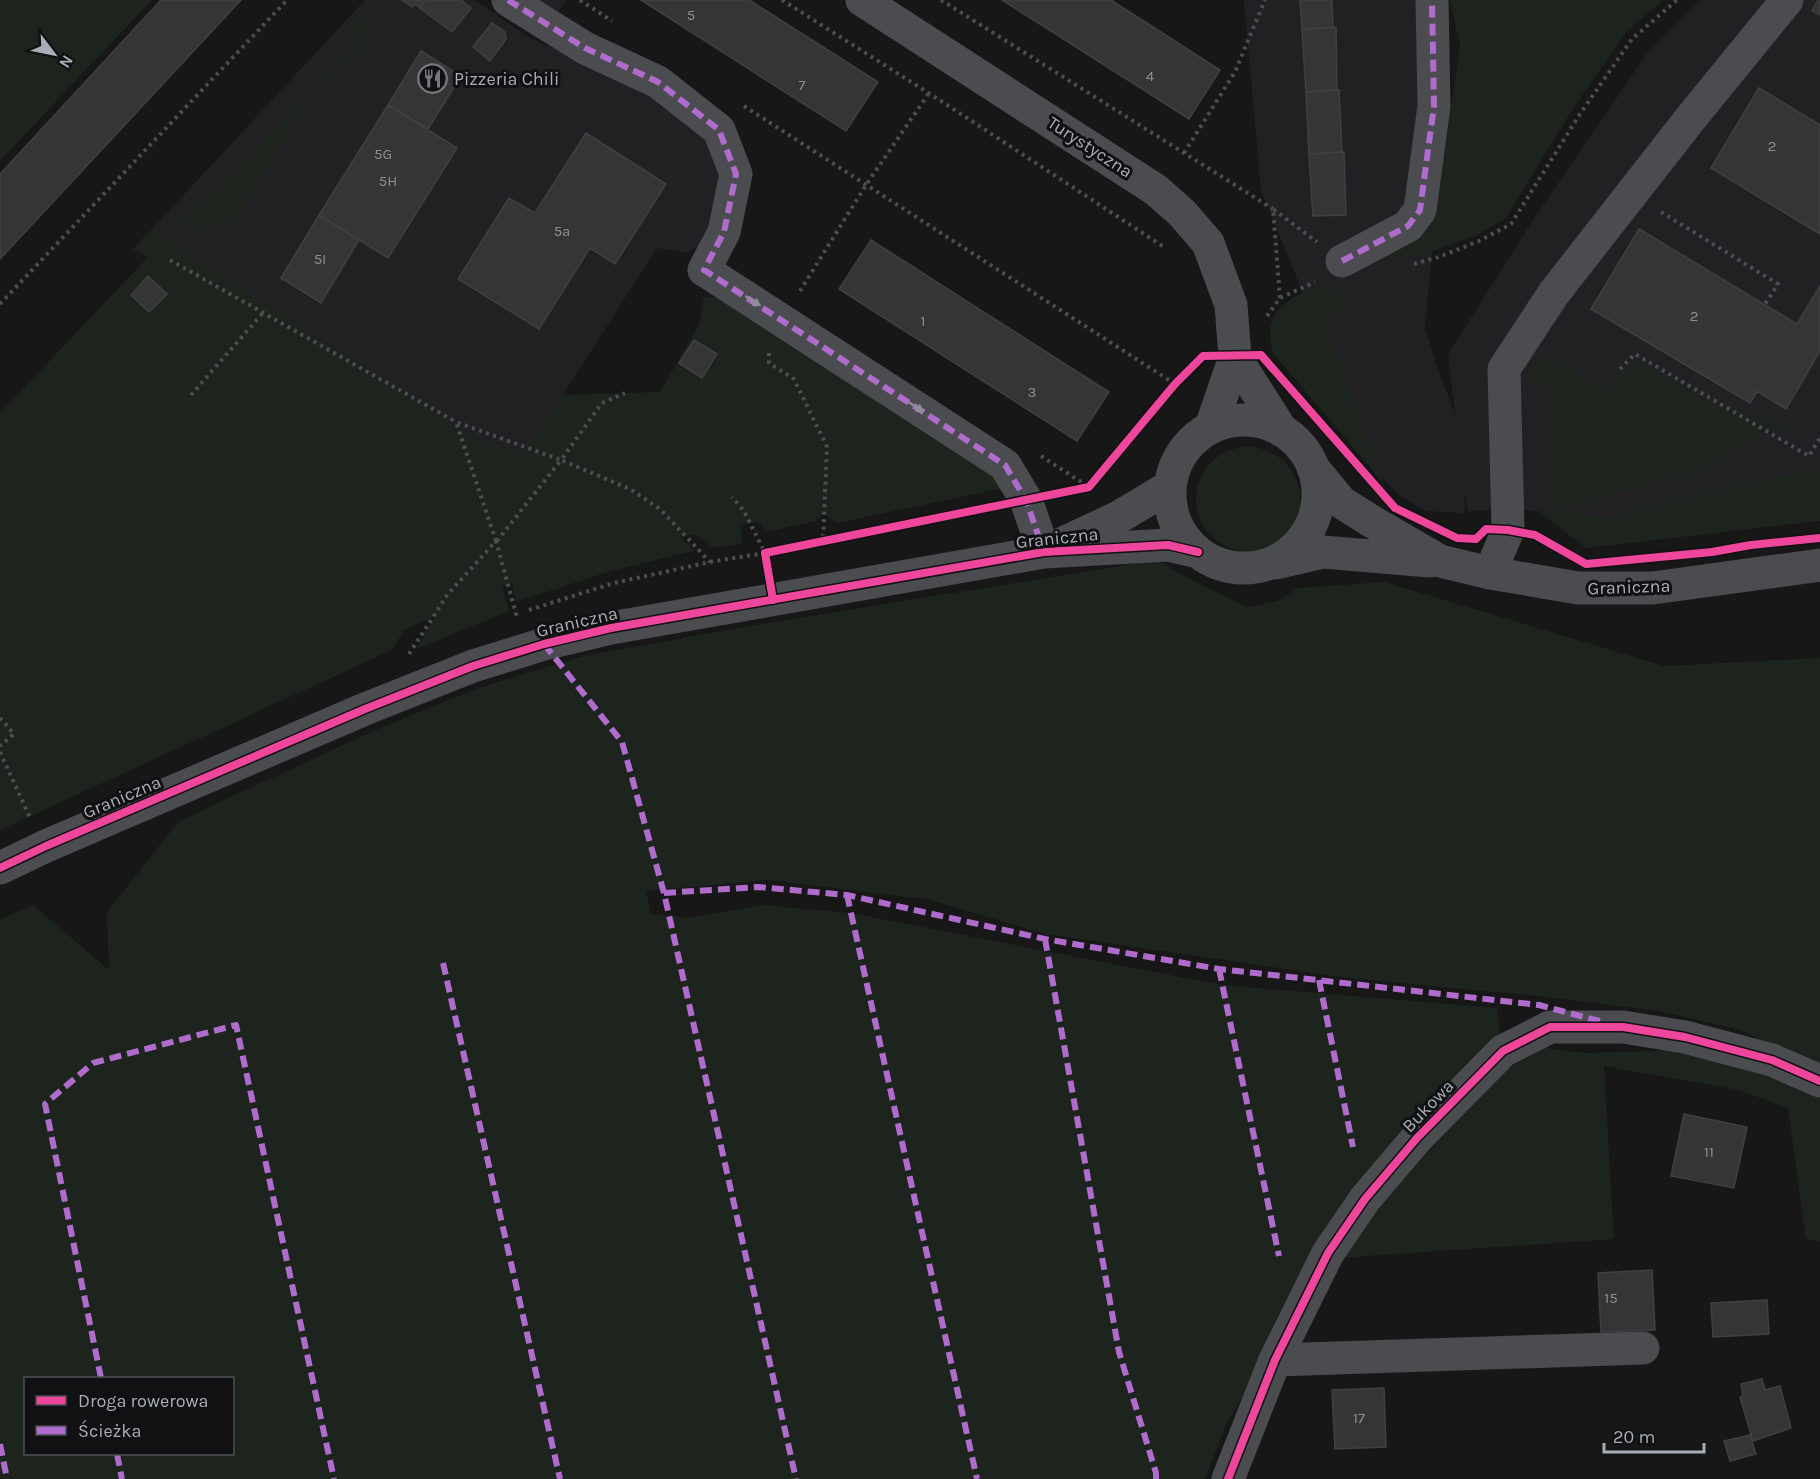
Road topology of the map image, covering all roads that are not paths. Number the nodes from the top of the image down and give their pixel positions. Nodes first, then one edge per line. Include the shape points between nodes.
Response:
1 (508, 0) edge
2 (862, 0) edge
3 (1432, 0) edge
4 (1787, 0) edge
5 (1334, 270) road end
6 (1235, 357) junction
7 (1211, 427) junction
8 (1282, 431) junction
9 (1313, 468) junction
10 (1169, 488) junction
11 (1044, 552) junction
12 (1198, 552) junction
13 (1440, 561) junction
14 (1266, 565) junction
15 (1820, 565) edge
16 (1490, 573) junction
17 (0, 868) edge
18 (1820, 1081) edge
19 (1643, 1348) dead end
20 (1275, 1360) junction
21 (1228, 1479) edge

1 -> 11 street via 585,48 658,82 719,130 736,174 724,232 704,270 1005,465 1026,500
2 - 6 street, Turystyczna via 1156,190 1182,213 1208,243 1231,305
3 - 5 street via 1434,106 1420,210 1408,226
4 - 16 street via 1554,293 1504,369 1508,530
6 - 7 street, Turystyczna
6 - 8 street, Turystyczna
7 - 8 street via 1236,420 1260,422
7 - 10 street via 1191,442 1176,463
8 - 9 street via 1301,446
9 - 13 street, Graniczna via 1341,502
9 - 14 street via 1317,499 1304,537 1287,554
10 - 11 street, Graniczna via 1119,517
10 - 12 street via 1172,513 1181,535
11 - 12 street, Graniczna via 1168,544
11 - 17 street, Graniczna via 610,628 544,644 473,666 365,709
12 - 14 street via 1219,564 1242,568
13 - 14 street, Graniczna via 1323,552
13 - 16 street, Graniczna
15 - 16 street, Graniczna via 1653,588 1578,588
18 - 20 street, Bukowa via 1772,1060 1685,1037 1623,1027 1550,1027 1503,1051 1417,1138 1365,1199 1328,1253
19 - 20 street
20 - 21 street, Bukowa

